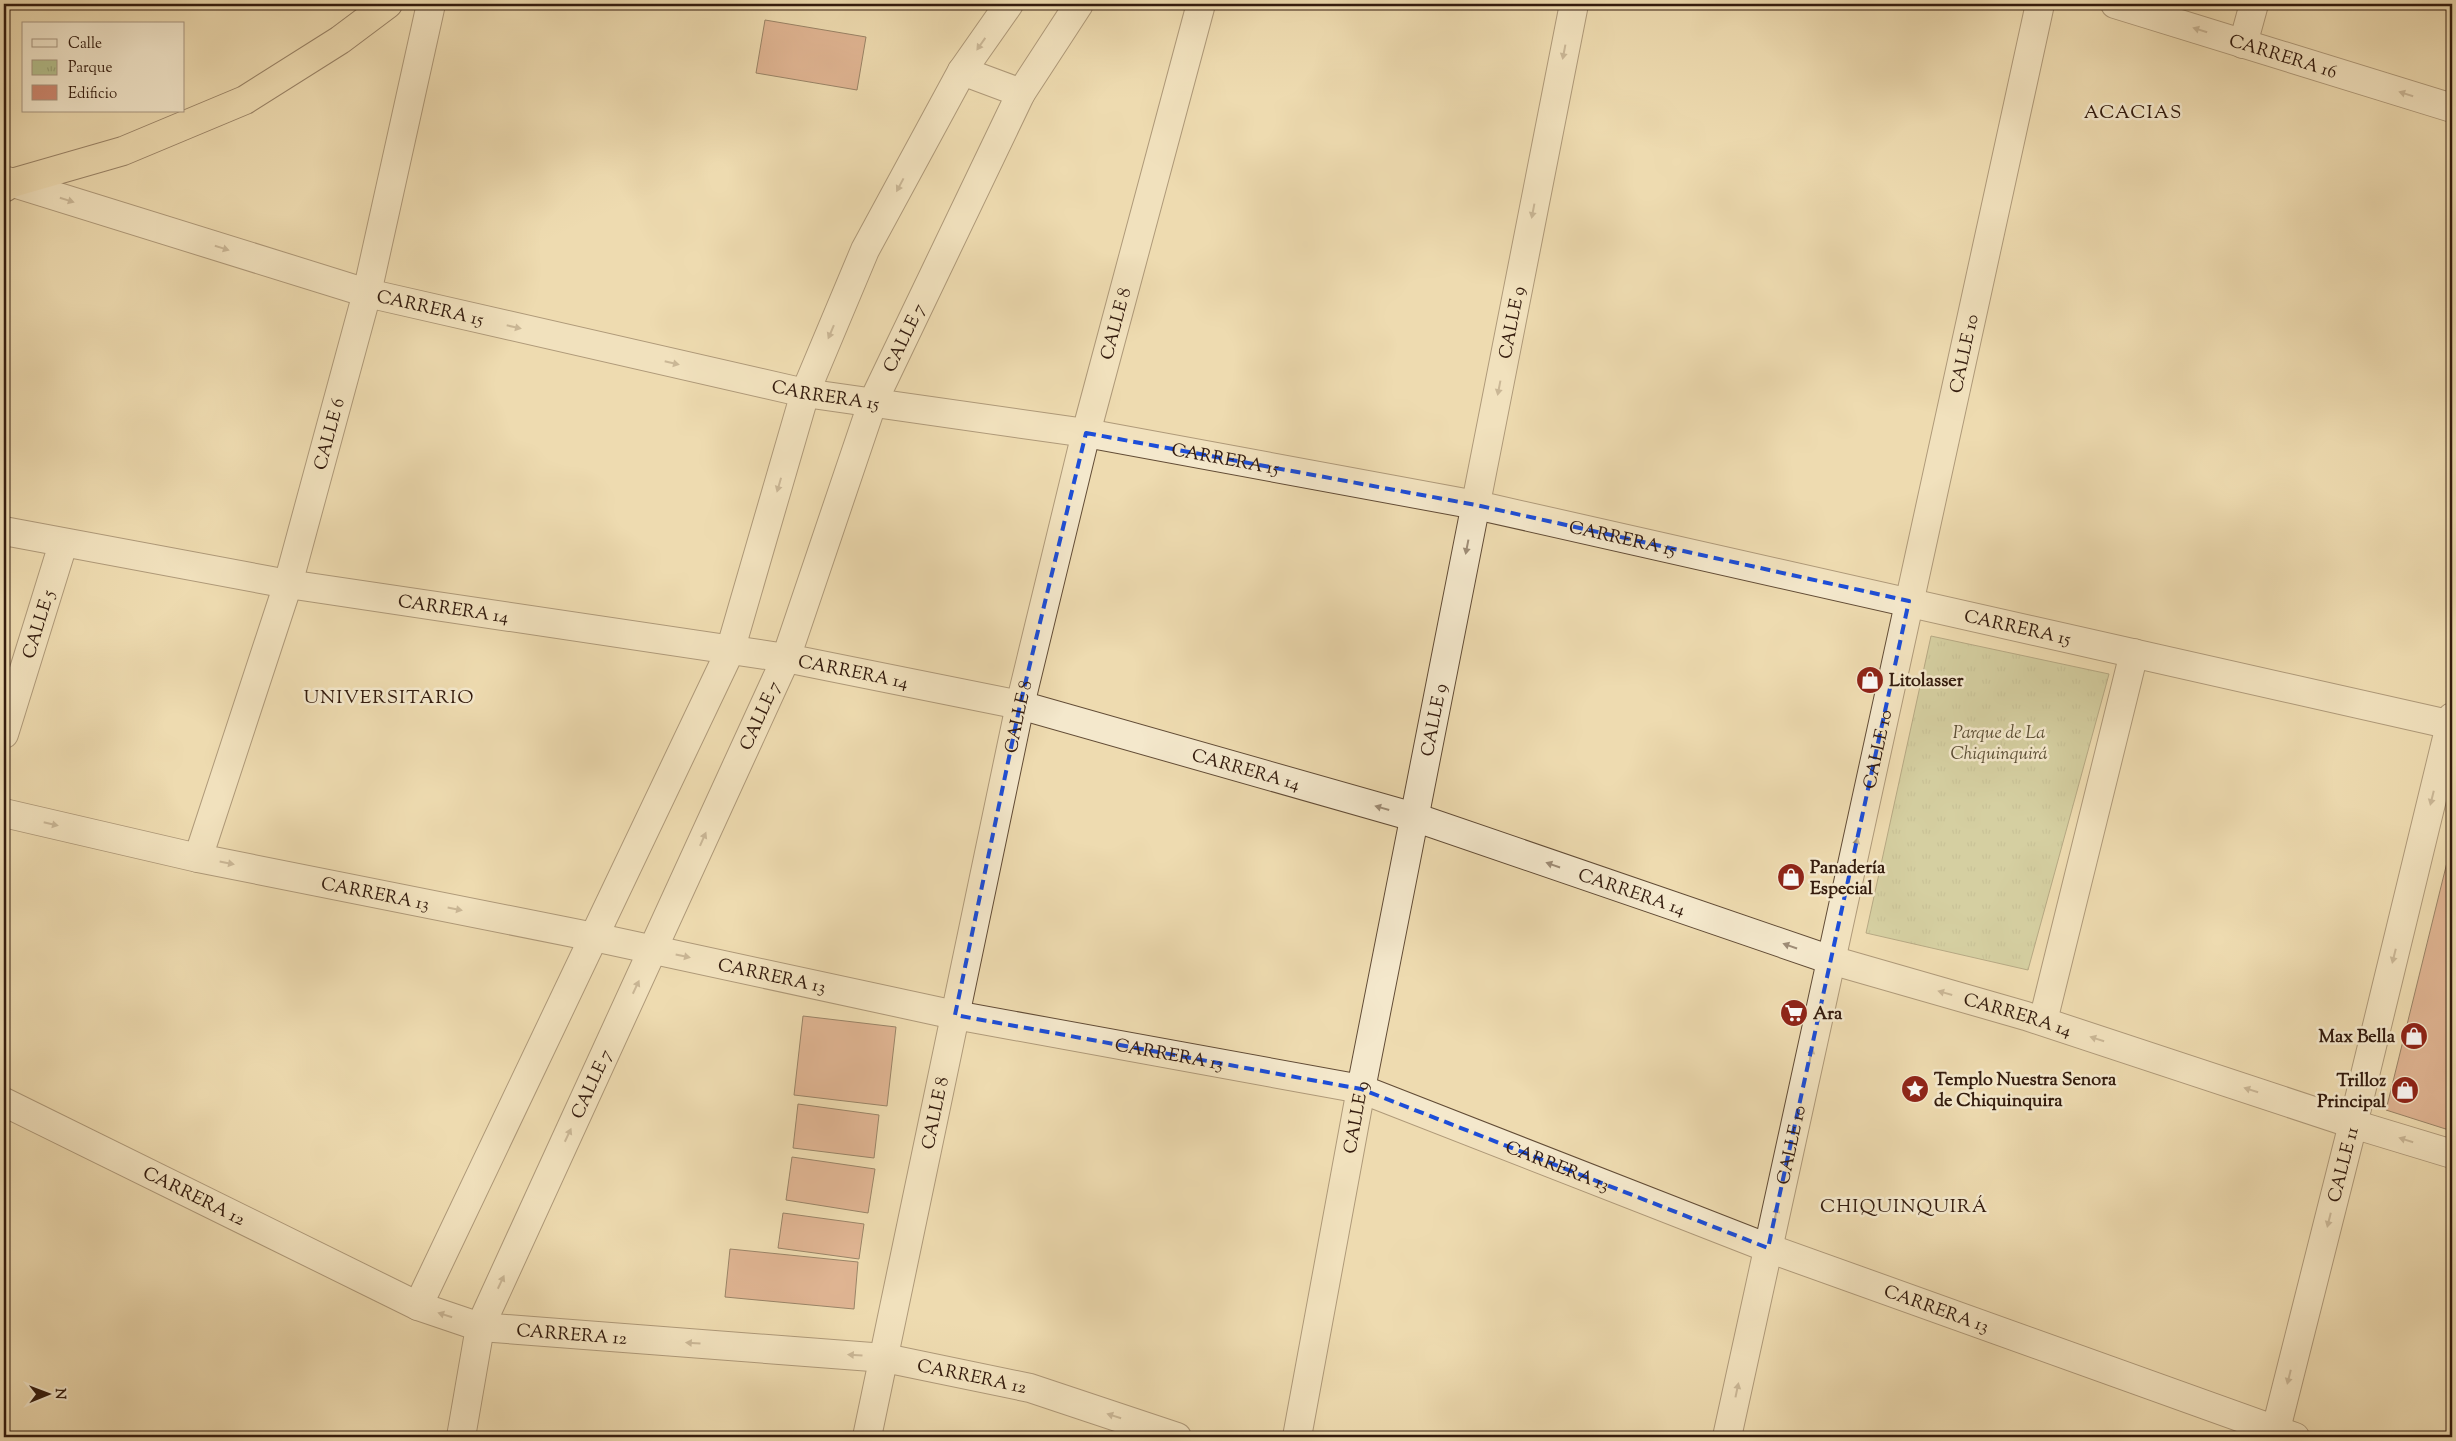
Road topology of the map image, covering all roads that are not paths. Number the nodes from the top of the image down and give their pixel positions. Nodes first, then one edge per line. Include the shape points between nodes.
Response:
1 (388, 4) edge
2 (431, 4) edge
3 (1009, 4) edge
4 (1079, 4) edge
5 (1201, 4) edge
6 (1574, 4) edge
7 (2040, 4) edge
8 (2115, 4) edge
9 (2254, 4) edge
10 (2243, 44) junction
11 (962, 71) junction
12 (1021, 93) junction
13 (2452, 108) edge
14 (7, 184) edge
15 (367, 293) junction
16 (805, 393) junction
17 (872, 404) junction
18 (1086, 433) junction
19 (1476, 505) junction
20 (4, 531) edge
21 (63, 544) junction
22 (288, 584) junction
23 (1909, 601) junction
24 (730, 651) junction
25 (2134, 653) junction
26 (786, 658) junction
27 (1020, 705) junction
28 (2452, 722) edge
29 (4, 734) edge
30 (4, 813) edge
31 (1414, 817) junction
32 (198, 858) junction
33 (594, 937) junction
34 (653, 950) junction
35 (1832, 960) junction
36 (955, 1015) junction
37 (2043, 1021) junction
38 (1361, 1090) junction
39 (4, 1102) edge
40 (2353, 1124) junction
41 (2452, 1154) edge
42 (1768, 1248) junction
43 (418, 1306) junction
44 (480, 1327) junction
45 (884, 1358) junction
46 (2281, 1435) edge
47 (461, 1437) edge
48 (867, 1437) edge
49 (1177, 1437) edge
50 (1297, 1437) edge
51 (1727, 1437) edge

1 - 14 highway via 340,40 245,100 123,151
2 - 15 street, CALLE 6
3 -> 11 street
4 - 12 street, CALLE 7
5 - 18 street, CALLE 8
6 -> 19 street, CALLE 9
7 - 23 street, CALLE 10
10 -> 8 street, CARRERA 16
9 - 10 street
13 -> 10 street, CARRERA 16
11 - 12 street
11 -> 16 street via 865,250
12 - 17 street, CALLE 7
14 -> 15 street, CARRERA 15
15 -> 16 street, CARRERA 15
15 - 22 street, CALLE 6
16 - 17 street, CARRERA 15
16 -> 24 street
17 - 18 street, CARRERA 15
17 - 26 street, CALLE 7
18 - 19 street, CARRERA 15
18 - 27 street, CALLE 8
19 - 23 street, CARRERA 15
19 -> 31 street, CALLE 9
20 - 21 street, CARRERA 14
21 - 22 street, CARRERA 14
21 - 29 street, CALLE 5
22 - 24 street, CARRERA 14
22 - 32 street, CALLE 6
23 - 25 street, CARRERA 15
35 -> 23 street, CALLE 10
24 - 26 street, CARRERA 14
24 - 33 street
25 - 28 street, CARRERA 15
25 - 37 street
26 - 27 street, CARRERA 14
34 -> 26 street, CALLE 7
31 -> 27 street, CARRERA 14
27 - 36 street, CALLE 8
28 -> 40 street, CALLE 11
30 -> 32 street, CARRERA 13
35 -> 31 street, CARRERA 14
31 - 38 street, CALLE 9
32 -> 33 street, CARRERA 13
33 - 34 street, CARRERA 13
33 - 43 street
34 -> 36 street, CARRERA 13
44 -> 34 street, CALLE 7
37 -> 35 street, CARRERA 14
42 -> 35 street, CALLE 10
36 - 38 street, CARRERA 13
36 - 45 street, CALLE 8
40 -> 37 street, CARRERA 14
38 - 42 street, CARRERA 13
38 - 50 street, CALLE 9
39 - 43 street, CARRERA 12
41 -> 40 street, CARRERA 14
40 -> 46 street, CALLE 11
42 - 46 street, CARRERA 13
51 -> 42 street, CALLE 10
44 -> 43 street, CARRERA 12
45 -> 44 street, CARRERA 12
44 - 47 street, CALLE 7
45 - 48 street, CALLE 8
49 -> 45 street, CARRERA 12 via 1030,1388

